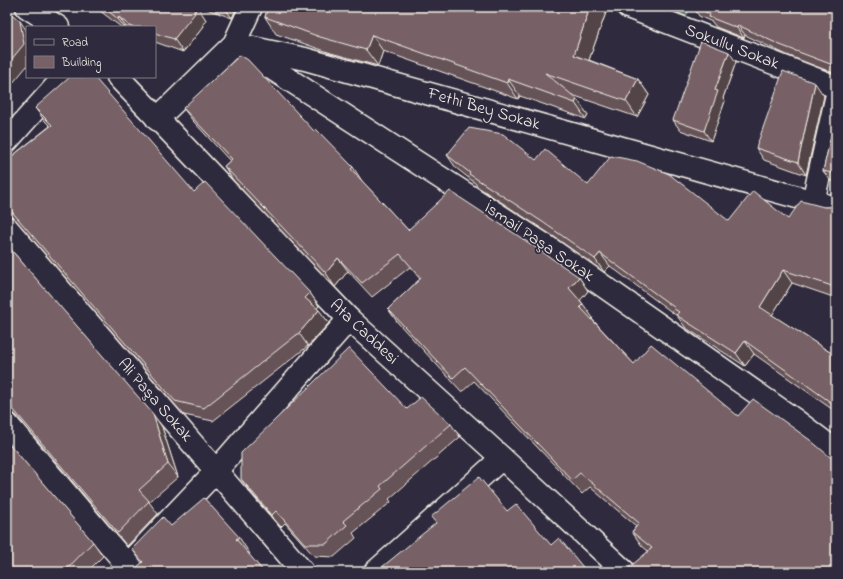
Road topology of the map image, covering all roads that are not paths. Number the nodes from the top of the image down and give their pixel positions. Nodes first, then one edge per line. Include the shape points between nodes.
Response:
1 (27, 7) edge
2 (251, 7) edge
3 (628, 7) edge
4 (56, 26) edge
5 (234, 44) junction
6 (63, 78) edge
7 (119, 78) edge
8 (836, 87) edge
9 (836, 99) edge
10 (157, 119) junction
11 (7, 141) edge
12 (813, 202) junction
13 (836, 208) edge
14 (7, 228) edge
15 (349, 319) junction
16 (7, 424) edge
17 (836, 451) edge
18 (502, 458) junction
19 (216, 471) junction
20 (127, 570) edge
21 (303, 572) edge
22 (375, 572) edge
23 (625, 572) edge

1 - 4 street
2 - 5 street
3 - 8 street, Sokullu Sokak
5 - 10 street
5 - 12 street, Fethi Bey Sokak via 305,59
5 - 17 street, İsmail Paşa Sokak via 546,246
6 - 11 street
7 - 10 street, Ata Caddesi
9 - 12 street
10 - 15 street, Ata Caddesi
12 - 13 street, Fethi Bey Sokak
14 - 19 street, Ali Paşa Sokak
15 - 18 street, Ata Caddesi
15 - 19 street
16 - 20 street
18 - 22 street
18 - 23 street, Ata Caddesi
19 - 20 street
19 - 21 street, Ali Paşa Sokak

